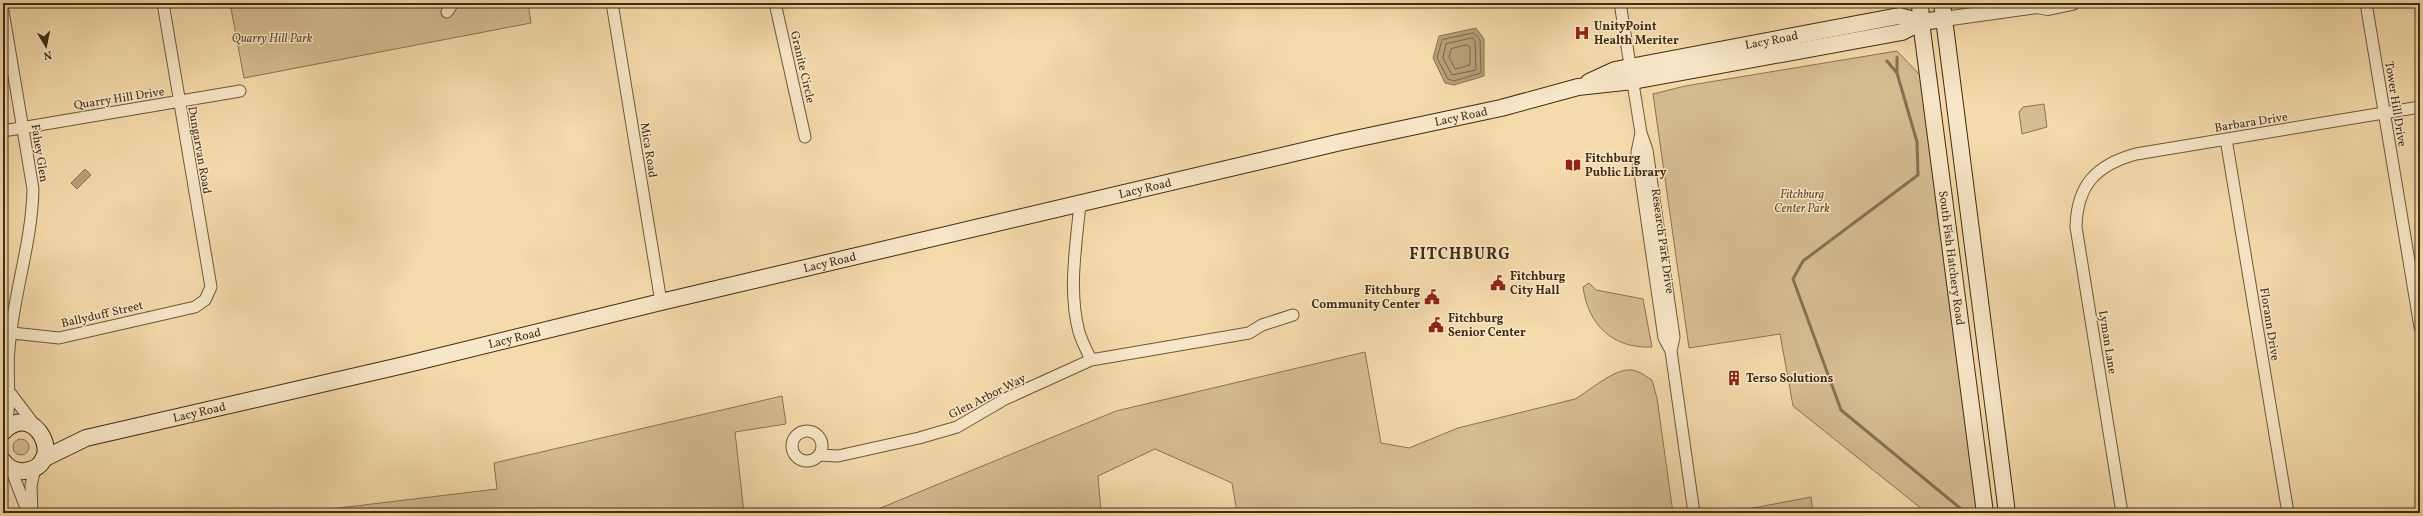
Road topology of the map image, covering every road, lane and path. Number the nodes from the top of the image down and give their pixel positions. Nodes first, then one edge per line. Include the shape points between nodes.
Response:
1 (163, 3) edge
2 (612, 3) edge
3 (775, 3) edge
4 (1620, 3) edge
5 (1920, 3) edge
6 (1942, 3) edge
7 (2072, 3) edge
8 (2366, 3) edge
9 (2039, 4) edge
10 (3, 11) edge
11 (1944, 19) junction
12 (1921, 22) junction
13 (1632, 74) junction
14 (240, 91) dead end
15 (178, 101) junction
16 (2420, 107) edge
17 (2384, 112) junction
18 (24, 127) junction
19 (3, 131) edge
20 (805, 137) dead end
21 (2226, 139) junction
22 (2092, 178) joint
23 (1080, 204) junction
24 (205, 300) joint
25 (661, 302) junction
26 (1293, 315) dead end
27 (2420, 327) edge
28 (7, 332) edge
29 (1091, 360) junction
30 (11, 394) junction
31 (39, 430) junction
32 (4, 431) edge
33 (81, 440) junction
34 (820, 455) dead end
35 (39, 463) junction
36 (5, 464) edge
37 (28, 513) edge
38 (32, 513) edge
39 (1694, 513) edge
40 (1985, 513) edge
41 (2007, 513) edge
42 (2122, 513) edge
43 (2288, 513) edge

1 - 15 street, Dungarvan Road
2 - 25 street, Mica Road
3 - 20 street, Granite Circle
4 - 13 street, Research Park Drive
5 - 12 main road, South Fish Hatchery Road
6 - 11 main road, South Fish Hatchery Road
7 - 9 street, Lacy Road via 2048,8
8 - 17 street, Tower Hill Drive
9 - 11 street, Lacy Road
10 - 18 street, Fahey Glen
11 - 12 main road, Lacy Road
11 - 41 main road, South Fish Hatchery Road
12 - 13 main road, Lacy Road via 1899,16
12 - 40 main road, South Fish Hatchery Road
13 - 23 main road, Lacy Road via 1501,108 1341,142
13 - 39 street, Research Park Drive via 1641,133 1638,141 1638,159 1664,338 1671,351
14 - 15 street, Quarry Hill Drive
15 - 18 street, Quarry Hill Drive
15 - 24 street, Dungarvan Road via 211,287
16 - 17 street, Barbara Drive
17 - 21 street, Barbara Drive
17 - 27 street, Tower Hill Drive
18 - 19 street, Quarry Hill Drive
18 - 28 street, Fahey Glen via 33,189 32,216
21 - 22 street, Barbara Drive via 2123,157 2104,167
21 - 43 street, Florann Drive
22 - 42 street, Lyman Lane via 2080,198 2076,227
23 - 25 main road, Lacy Road
23 - 29 street via 1074,308 1079,333
24 - 28 street, Ballyduff Street via 195,307 59,338
25 - 33 main road, Lacy Road
26 - 29 street, Glen Arbor Way via 1249,332
28 - 30 street, Fahey Glen
29 - 34 street, Glen Arbor Way via 1005,399 957,427 838,456
30 - 31 street, Fahey Glen
30 - 32 street, Fahey Glen
31 - 32 main road, Lacy Road via 23,423
31 - 33 main road, Lacy Road
31 - 35 main road via 46,446
33 - 35 main road, Lacy Road
35 - 36 main road via 24,471
35 - 38 street via 31,486
36 - 37 street

